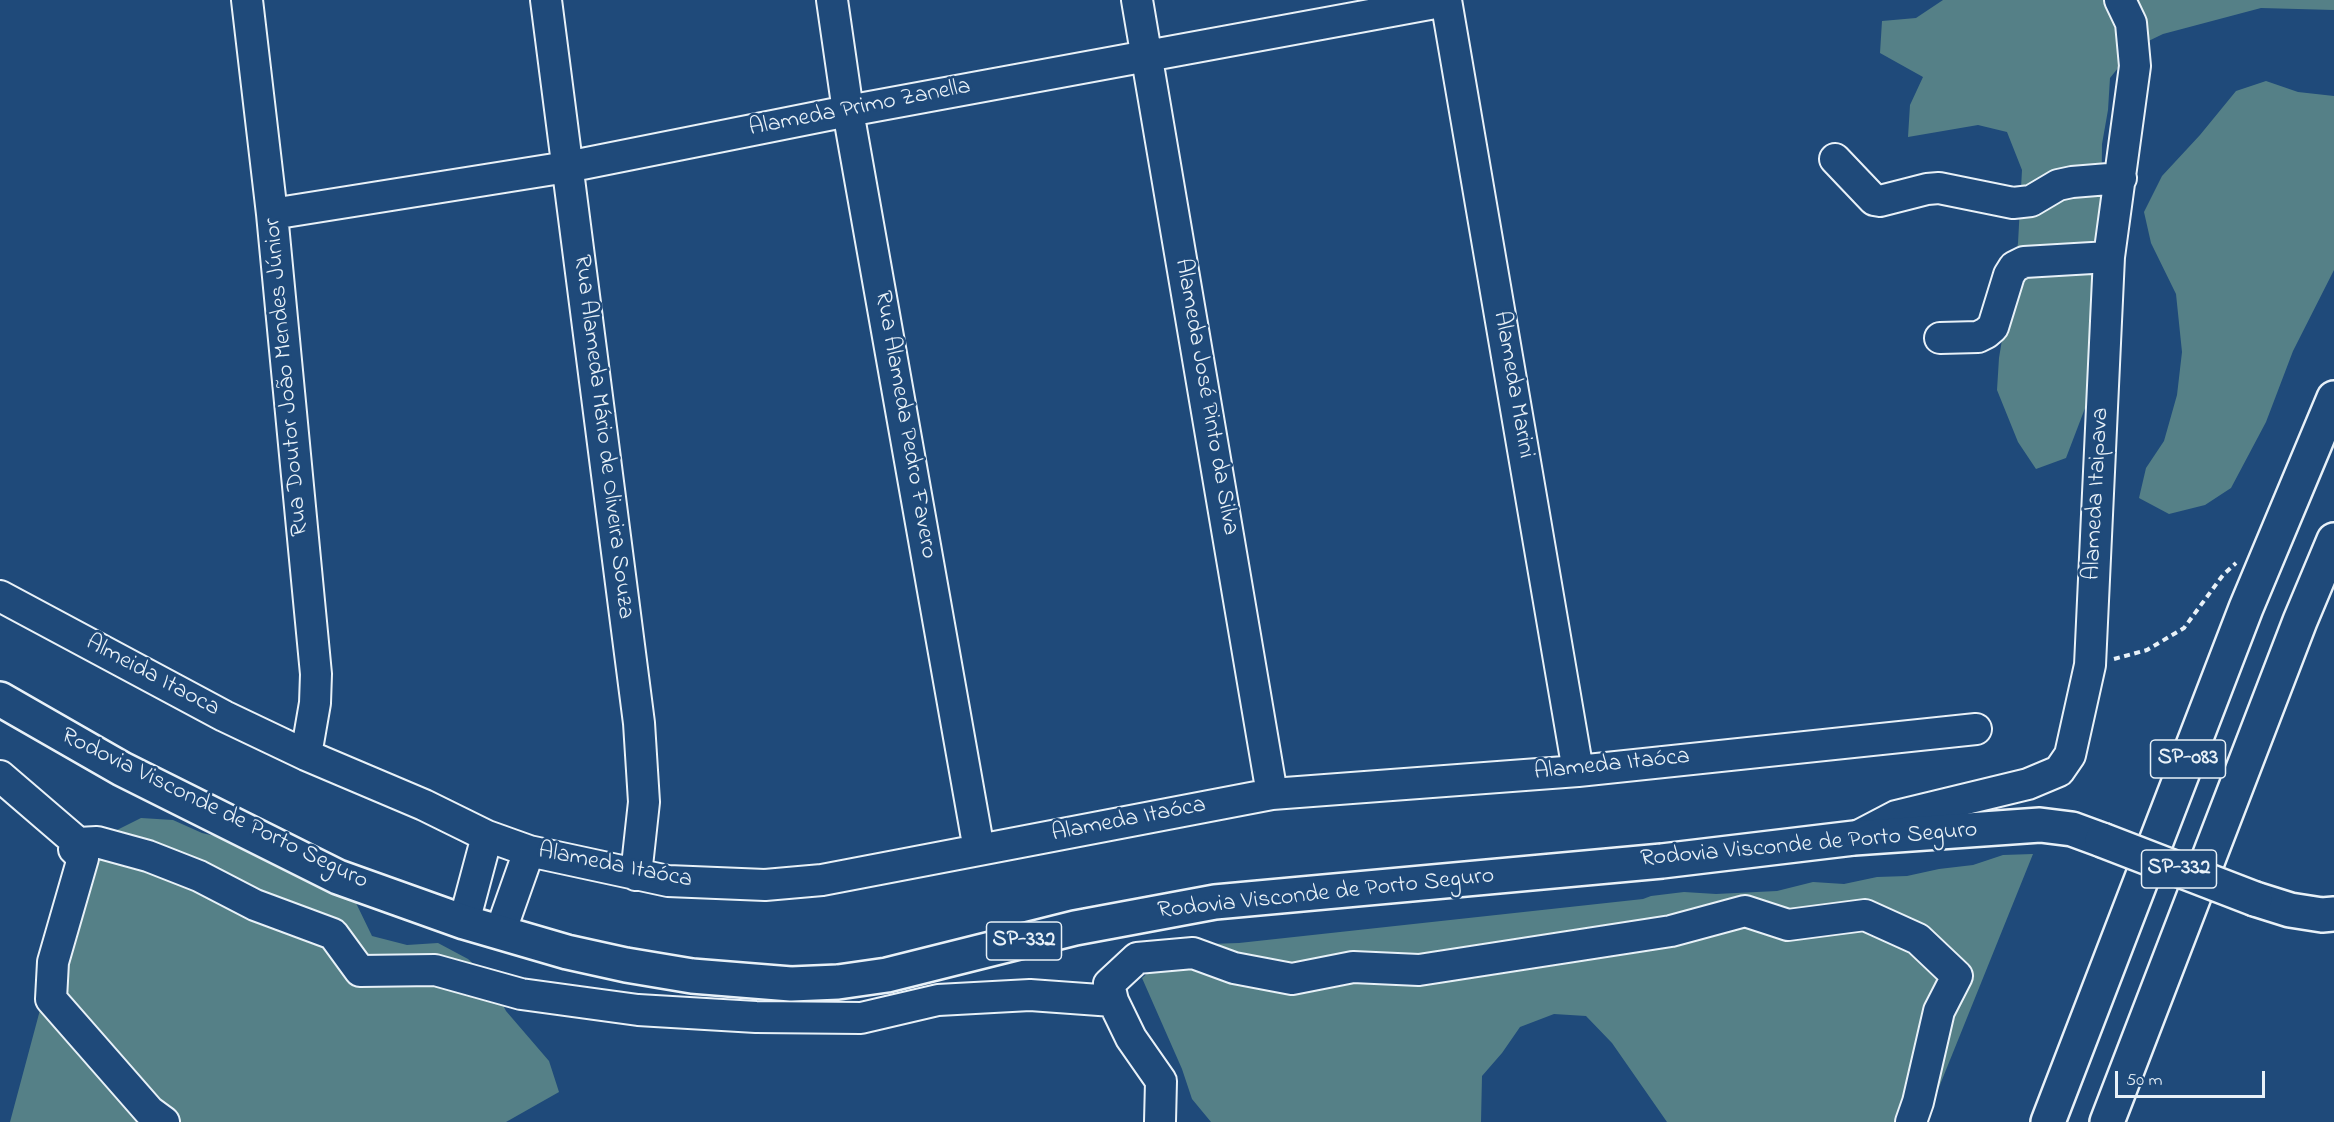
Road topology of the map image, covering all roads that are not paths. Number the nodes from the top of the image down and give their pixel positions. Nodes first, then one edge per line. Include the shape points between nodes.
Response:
1 (247, 0) edge
2 (546, 0) edge
3 (832, 0) edge
4 (1137, 0) edge
5 (1446, 0) edge
6 (2120, 0) edge
7 (1147, 55) junction
8 (848, 111) junction
9 (1835, 159) dead end
10 (567, 167) junction
11 (2121, 178) junction
12 (273, 214) junction
13 (2109, 257) junction
14 (1940, 338) dead end
15 (2334, 398) edge
16 (2334, 540) edge
17 (0, 596) edge
18 (0, 699) edge
19 (1976, 729) dead end
20 (306, 755) junction
21 (1578, 771) junction
22 (0, 776) edge
23 (1272, 794) junction
24 (487, 836) junction
25 (1854, 838) junction
26 (78, 843) junction
27 (979, 850) junction
28 (529, 851) junction
29 (636, 875) junction
30 (2334, 914) edge
31 (464, 922) junction
32 (500, 933) junction
33 (1113, 1001) junction
34 (164, 1122) edge
35 (1160, 1122) edge
36 (1911, 1122) edge
37 (2048, 1122) edge
38 (2108, 1122) edge

1 - 12 street, Rua Doutor João Mendes Júnior
2 - 10 street, Rua Alameda Mário de Oliveira Souza
3 - 8 street, Rua Alameda Pedro Favero
4 - 7 street, Alameda José Pinto da Silva
5 - 7 street, Alameda Primo Zanella
5 - 21 street, Alameda Marini
6 - 11 street, Alameda Itaipava via 2131,23 2135,66
7 - 8 street, Alameda Primo Zanella
7 - 23 street, Alameda José Pinto da Silva
8 - 10 street, Alameda Primo Zanella
8 - 27 street, Rua Alameda Pedro Favero
9 - 11 street via 1874,200 1880,201 1939,188 2013,203 2031,201 2058,185
10 - 12 street, Alameda Primo Zanella
10 - 29 street, Rua Alameda Mário de Oliveira Souza via 639,723 644,802
11 - 13 street, Alameda Itaipava
12 - 20 street, Rua Doutor João Mendes Júnior via 316,674
13 - 14 street via 2024,262 2009,275 1993,327 1977,337
13 - 25 street, Alameda Itaipava via 2090,665 2070,755 2059,771 2028,784 1896,816
15 - 37 main road, SP-083 via 2246,608
16 - 38 main road, SP-083
17 - 20 street, Almeida Itaoca via 224,716
18 - 31 main road, Rodovia Visconde de Porto Seguro / SP-332 via 122,769 338,877
19 - 21 street, Alameda Itaóca
20 - 24 street, Alameda Itaóca
21 - 23 street, Alameda Itaóca
22 - 26 street
23 - 27 street, Alameda Itaóca
24 - 28 street, Alameda Itaóca
24 - 31 street
25 - 30 main road, Rodovia Visconde de Porto Seguro / SP-332, bridge via 2040,825 2072,829 2255,898 2290,909
25 - 32 main road, Rodovia Visconde de Porto Seguro / SP-332 via 1662,861 1215,902 1075,928 897,973 838,982 791,984 692,976 567,952
26 - 33 street via 97,842 148,856 199,876 255,905 333,934 360,970 435,969 521,994 638,1010 756,1017 861,1018 938,1000 1029,995
26 - 34 street via 74,849 83,858 52,962 51,999 149,1111
27 - 29 street, Alameda Itaóca via 822,880 765,885 668,881
28 - 29 street, Alameda Itaóca
28 - 32 street
31 - 32 main road, Rodovia Visconde de Porto Seguro / SP-332
33 - 35 street via 1131,1038 1161,1081
33 - 36 street via 1109,984 1137,958 1193,954 1234,968 1292,979 1353,967 1419,970 1551,951 1671,931 1745,911 1788,925 1865,915 1918,939 1957,976 1939,1011

